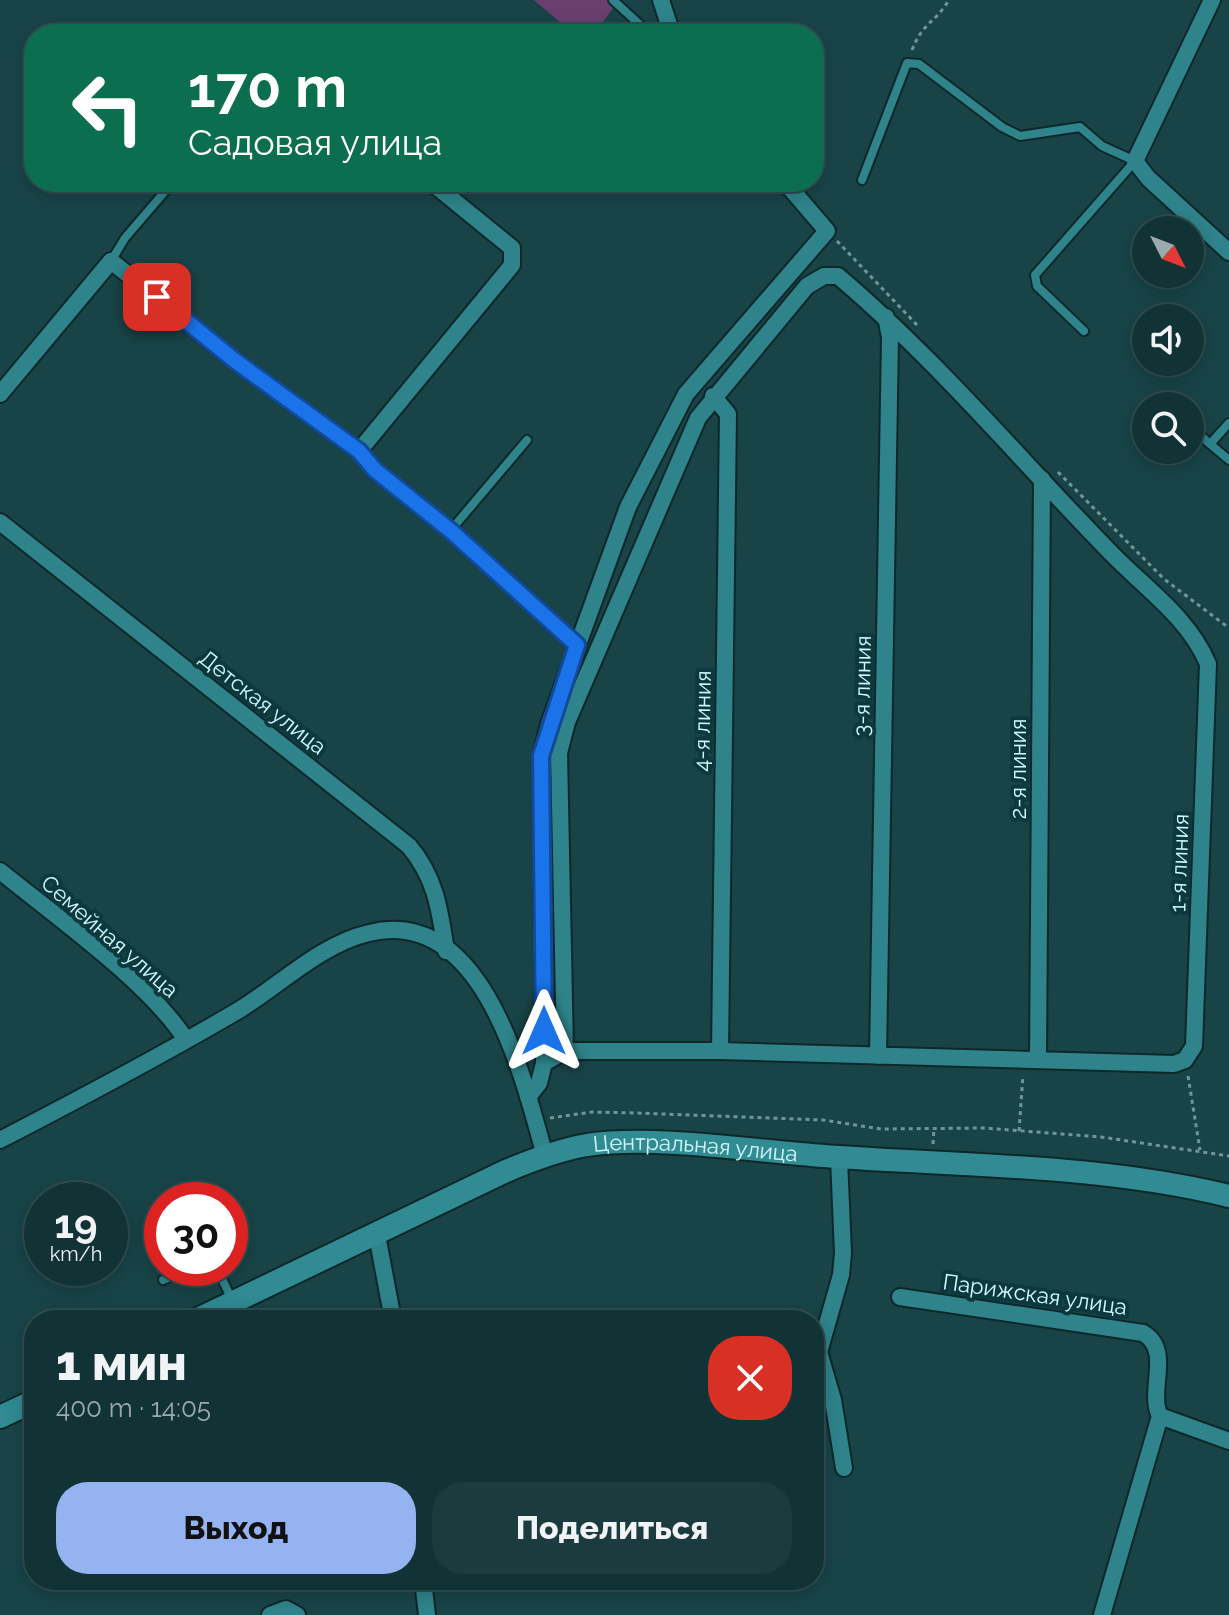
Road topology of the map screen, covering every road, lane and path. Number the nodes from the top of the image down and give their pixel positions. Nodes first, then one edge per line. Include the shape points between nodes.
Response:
1 (613, 0) edge
2 (661, 0) edge
3 (949, 0) edge
4 (1212, 0) edge
5 (639, 24) edge
6 (669, 24) edge
7 (907, 63) junction
8 (1135, 161) junction
9 (862, 180) dead end
10 (164, 192) edge
11 (443, 192) edge
12 (794, 192) edge
13 (827, 231) junction
14 (1229, 252) edge
15 (111, 261) junction
16 (886, 317) junction
17 (923, 331) dead end
18 (1084, 331) dead end
19 (0, 394) edge
20 (713, 396) junction
21 (1229, 423) edge
22 (1204, 439) edge
23 (527, 440) dead end
24 (1210, 444) junction
25 (359, 451) junction
26 (1229, 460) edge
27 (1046, 471) junction
28 (0, 522) edge
29 (451, 531) junction
30 (1229, 628) edge
31 (577, 645) junction
32 (0, 871) edge
33 (446, 951) junction
34 (186, 1040) junction
35 (565, 1051) junction
36 (720, 1051) junction
37 (878, 1056) junction
38 (1031, 1059) junction
39 (1185, 1060) junction
40 (544, 1063) junction
41 (528, 1097) junction
42 (536, 1124) junction
43 (1019, 1131) junction
44 (0, 1140) edge
45 (1200, 1150) junction
46 (545, 1156) junction
47 (1229, 1156) edge
48 (839, 1158) junction
49 (1229, 1196) edge
50 (377, 1235) junction
51 (225, 1286) edge
52 (900, 1297) dead end
53 (233, 1302) junction
54 (217, 1310) edge
55 (391, 1310) edge
56 (824, 1333) edge
57 (824, 1369) edge
58 (24, 1406) edge
59 (1160, 1416) junction
60 (0, 1417) edge
61 (1229, 1441) edge
62 (844, 1468) dead end
63 (424, 1590) edge
64 (270, 1615) edge
65 (297, 1615) edge
66 (427, 1615) edge
67 (1102, 1615) edge

1 - 5 lane
2 - 6 street
3 - 7 path via 920,30
4 - 8 street
7 - 8 lane via 919,64 1020,136 1080,127 1102,146
7 - 9 lane
8 - 14 street
8 - 18 lane via 1035,275 1037,286
10 - 15 lane
11 - 25 street via 512,248 512,265
12 - 13 street
13 - 17 path
13 - 31 street via 686,394 628,507
15 - 19 street
15 - 25 street
16 - 20 street via 838,276 824,276 807,286
16 - 27 street
16 - 37 street, 3-я линия via 890,337
20 - 35 street via 698,418 567,722 559,753
20 - 36 street, 4-я линия via 728,414
21 - 24 lane
22 - 24 lane
23 - 29 lane
24 - 26 lane
25 - 29 street
27 - 30 path via 1164,579
27 - 38 street, 2-я линия
27 - 39 street, 1-я линия via 1113,555 1185,624 1208,664 1194,1046
28 - 33 street, Детская улица via 409,846 435,885
29 - 31 street
31 - 40 street via 541,756
32 - 34 street, Семейная улица via 135,984
33 - 34 street via 411,931 366,933 327,951
33 - 41 street via 485,990 504,1025
34 - 44 street
35 - 36 street
35 - 40 street
36 - 37 street
37 - 38 street
38 - 39 street via 1174,1064
38 - 43 path
39 - 45 path
40 - 41 street
41 - 42 street
42 - 43 path via 570,1114 636,1113 823,1120 881,1129
42 - 46 street
43 - 45 path
45 - 47 path
46 - 48 main road, Центральная улица via 612,1143
46 - 50 main road, Центральная улица
48 - 49 main road, Центральная улица via 1142,1179
48 - 56 street via 842,1264
50 - 53 main road, Центральная улица
50 - 55 street
51 - 53 lane
52 - 59 street, Парижская улица via 1143,1333 1158,1352 1155,1407
53 - 54 main road, Центральная улица
57 - 62 street
58 - 60 main road
59 - 61 street
59 - 67 street
63 - 66 street
64 - 65 street via 286,1609

